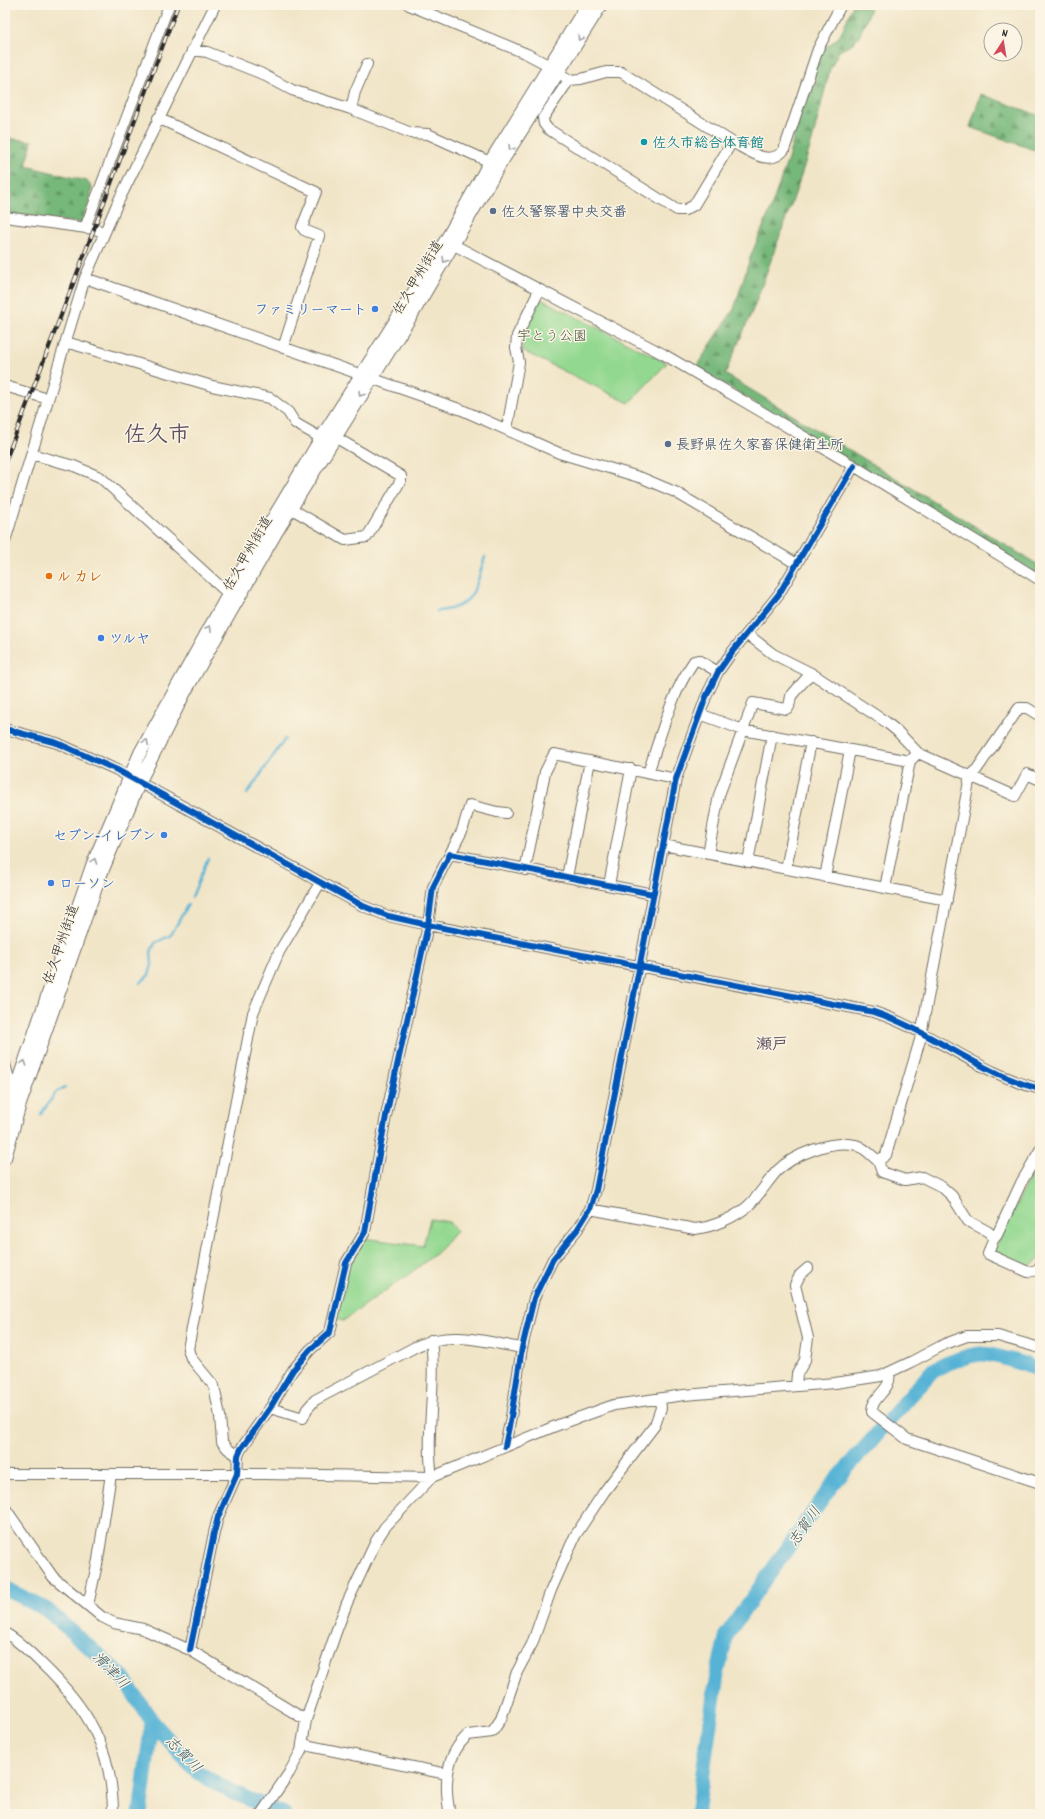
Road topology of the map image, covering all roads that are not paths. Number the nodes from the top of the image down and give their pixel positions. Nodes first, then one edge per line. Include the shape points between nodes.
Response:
1 (169, 5) edge
2 (215, 5) edge
3 (409, 5) edge
4 (588, 5) edge
5 (601, 5) edge
6 (841, 5) edge
7 (192, 50) junction
8 (367, 64) dead end
9 (554, 69) junction
10 (569, 80) junction
11 (351, 109) junction
12 (158, 118) junction
13 (732, 142) junction
14 (490, 162) junction
15 (5, 217) edge
16 (85, 228) junction
17 (104, 232) junction
18 (454, 245) junction
19 (85, 278) junction
20 (537, 289) junction
21 (66, 342) junction
22 (283, 348) junction
23 (366, 377) junction
24 (5, 386) edge
25 (48, 399) junction
26 (507, 429) junction
27 (335, 437) junction
28 (321, 438) junction
29 (31, 454) junction
30 (854, 466) junction
31 (286, 506) junction
32 (5, 541) edge
33 (797, 564) junction
34 (1040, 580) edge
35 (232, 598) junction
36 (747, 634) junction
37 (718, 672) junction
38 (811, 673) junction
39 (700, 714) junction
40 (1040, 716) edge
41 (5, 729) edge
42 (743, 730) junction
43 (772, 735) junction
44 (811, 742) junction
45 (850, 750) junction
46 (918, 753) junction
47 (590, 761) junction
48 (910, 761) junction
49 (631, 769) junction
50 (648, 773) junction
51 (970, 776) junction
52 (135, 778) junction
53 (676, 779) junction
54 (1040, 780) edge
55 (506, 813) dead end
56 (663, 845) junction
57 (450, 854) junction
58 (708, 854) junction
59 (748, 862) junction
60 (786, 869) junction
61 (525, 870) junction
62 (824, 876) junction
63 (567, 877) junction
64 (320, 883) junction
65 (609, 885) junction
66 (885, 888) junction
67 (653, 894) junction
68 (947, 900) junction
69 (428, 925) junction
70 (640, 966) junction
71 (920, 1032) junction
72 (5, 1064) edge
73 (1040, 1089) edge
74 (11, 1103) junction
75 (9, 1130) edge
76 (1040, 1150) edge
77 (5, 1158) edge
78 (878, 1161) junction
79 (590, 1208) junction
80 (993, 1240) junction
81 (1040, 1266) edge
82 (808, 1268) dead end
83 (431, 1340) junction
84 (522, 1348) junction
85 (1040, 1348) edge
86 (889, 1373) junction
87 (796, 1386) junction
88 (660, 1399) junction
89 (270, 1408) junction
90 (505, 1446) junction
91 (238, 1456) junction
92 (5, 1474) edge
93 (111, 1474) junction
94 (237, 1474) junction
95 (432, 1477) junction
96 (1040, 1483) edge
97 (5, 1508) edge
98 (88, 1605) junction
99 (5, 1633) edge
100 (190, 1650) junction
101 (306, 1720) junction
102 (302, 1743) junction
103 (447, 1774) junction
104 (113, 1814) edge
105 (261, 1814) edge
106 (450, 1814) edge

1 - 16 street
2 - 7 street
3 - 9 street via 527,54
4 - 9 main road, 佐久甲州街道
5 -> 9 main road, 佐久甲州街道
6 - 13 street via 816,56 784,150 776,157 760,157
7 - 11 street via 207,52 260,73 292,90
7 - 12 street
8 - 11 street
9 - 10 street
9 - 14 main road, 佐久甲州街道
9 -> 18 main road, 佐久甲州街道
10 - 13 street via 606,72 621,72
10 - 13 street via 544,118 544,124 548,129 677,210 685,210 694,205
11 - 14 street via 411,133 428,134
12 - 17 street
12 - 22 street via 316,192 302,227 319,236
14 - 23 main road, 佐久甲州街道
15 - 16 street
16 - 17 street
17 - 19 street
18 - 20 street
18 -> 23 main road, 佐久甲州街道
19 - 21 street
19 - 22 street
20 - 26 street via 537,295 515,342 519,362
20 - 30 street via 663,354
21 - 25 street
21 - 28 street via 212,386 270,398 288,412 296,423
22 - 23 street
23 - 26 street via 462,410
23 -> 27 main road, 佐久甲州街道
23 - 28 main road, 佐久甲州街道
24 - 25 street
25 - 29 street
26 - 33 street via 559,453 656,483
27 - 31 main road, 佐久甲州街道
27 - 31 street via 401,476 367,537 345,540
28 - 31 main road, 佐久甲州街道
29 - 32 street
29 - 35 street via 74,466 100,477
30 - 33 street
30 - 34 street
31 - 35 main road, 佐久甲州街道
33 - 36 street via 779,594
35 - 52 main road, 佐久甲州街道 via 186,692
36 - 37 street
36 - 38 street via 773,654
37 - 39 street
37 - 50 street via 698,660 694,661 686,672 675,694
38 - 42 street via 791,696 789,707 786,709 752,703
38 - 46 street via 892,726
39 - 42 street
39 - 53 street
40 - 51 street via 1027,708 1019,708
41 - 52 street via 57,743
42 - 43 street
42 - 58 street via 719,794
43 - 44 street
43 - 59 street
44 - 45 street
44 - 60 street
45 - 48 street
45 - 62 street
46 - 48 street
46 - 51 street
47 - 49 street
47 - 61 street via 554,754 545,772
47 - 63 street
48 - 66 street
49 - 50 street
49 - 65 street
50 - 53 street
51 - 54 street via 1015,796 1027,774
51 - 68 street
52 - 64 street
74 -> 52 main road, 佐久甲州街道 via 93,864
52 - 75 main road, 佐久甲州街道
53 - 56 street
55 - 57 street via 470,804 462,831
56 - 58 street
56 - 67 street
57 - 61 street
57 - 69 street via 434,887
58 - 59 street
59 - 60 street
60 - 62 street
61 - 63 street
62 - 66 street
63 - 65 street
64 - 69 street via 374,912
64 - 91 street via 279,952 253,1012 188,1349 191,1358 214,1386 222,1442
65 - 67 street
66 - 68 street
67 - 70 street
68 - 71 street
69 - 70 street
69 - 89 street via 386,1116 365,1232 346,1264 330,1332 293,1370
70 - 71 street via 874,1012 891,1017
70 - 79 street via 598,1184
71 - 73 street via 1000,1075
71 - 78 street via 920,1040 891,1141 886,1155
72 - 74 street via 10,1083
74 - 75 main road, 佐久甲州街道
75 - 77 main road, 佐久甲州街道
76 - 80 street
78 - 79 street via 855,1144 830,1145 813,1150 784,1165 754,1200 738,1214 700,1229
78 - 80 street via 882,1172 904,1180 922,1177 942,1186 952,1196 968,1221 987,1231
79 - 84 street via 543,1276 534,1298
80 - 81 street via 988,1254 1028,1272 1037,1270
82 - 87 street via 795,1284 808,1338 805,1360 797,1374
83 - 84 street via 454,1337
83 - 89 street via 315,1400 303,1418
83 - 95 street via 432,1394 429,1437
84 - 90 street
85 - 86 street via 998,1336 966,1336
86 - 87 street via 835,1383
86 - 96 street via 889,1384 872,1407 872,1412 907,1439
87 - 88 street
88 - 90 street via 607,1407
88 - 103 street via 661,1408 655,1425 604,1492 575,1536 550,1590 532,1644 517,1672 501,1719 492,1732 472,1734 465,1738 458,1747
89 - 91 street
90 - 95 street
91 - 94 street
92 - 93 street
93 - 94 street
93 - 98 street via 98,1560
94 - 95 street
94 - 100 street via 218,1517
95 - 101 street via 385,1527 376,1541 347,1603
97 - 98 street via 53,1577
98 - 100 street via 108,1621 143,1629
99 - 104 street via 50,1672 75,1700 95,1729 111,1779
100 - 101 street
101 - 102 street
102 - 103 street
102 - 105 street via 297,1760
103 - 106 street

